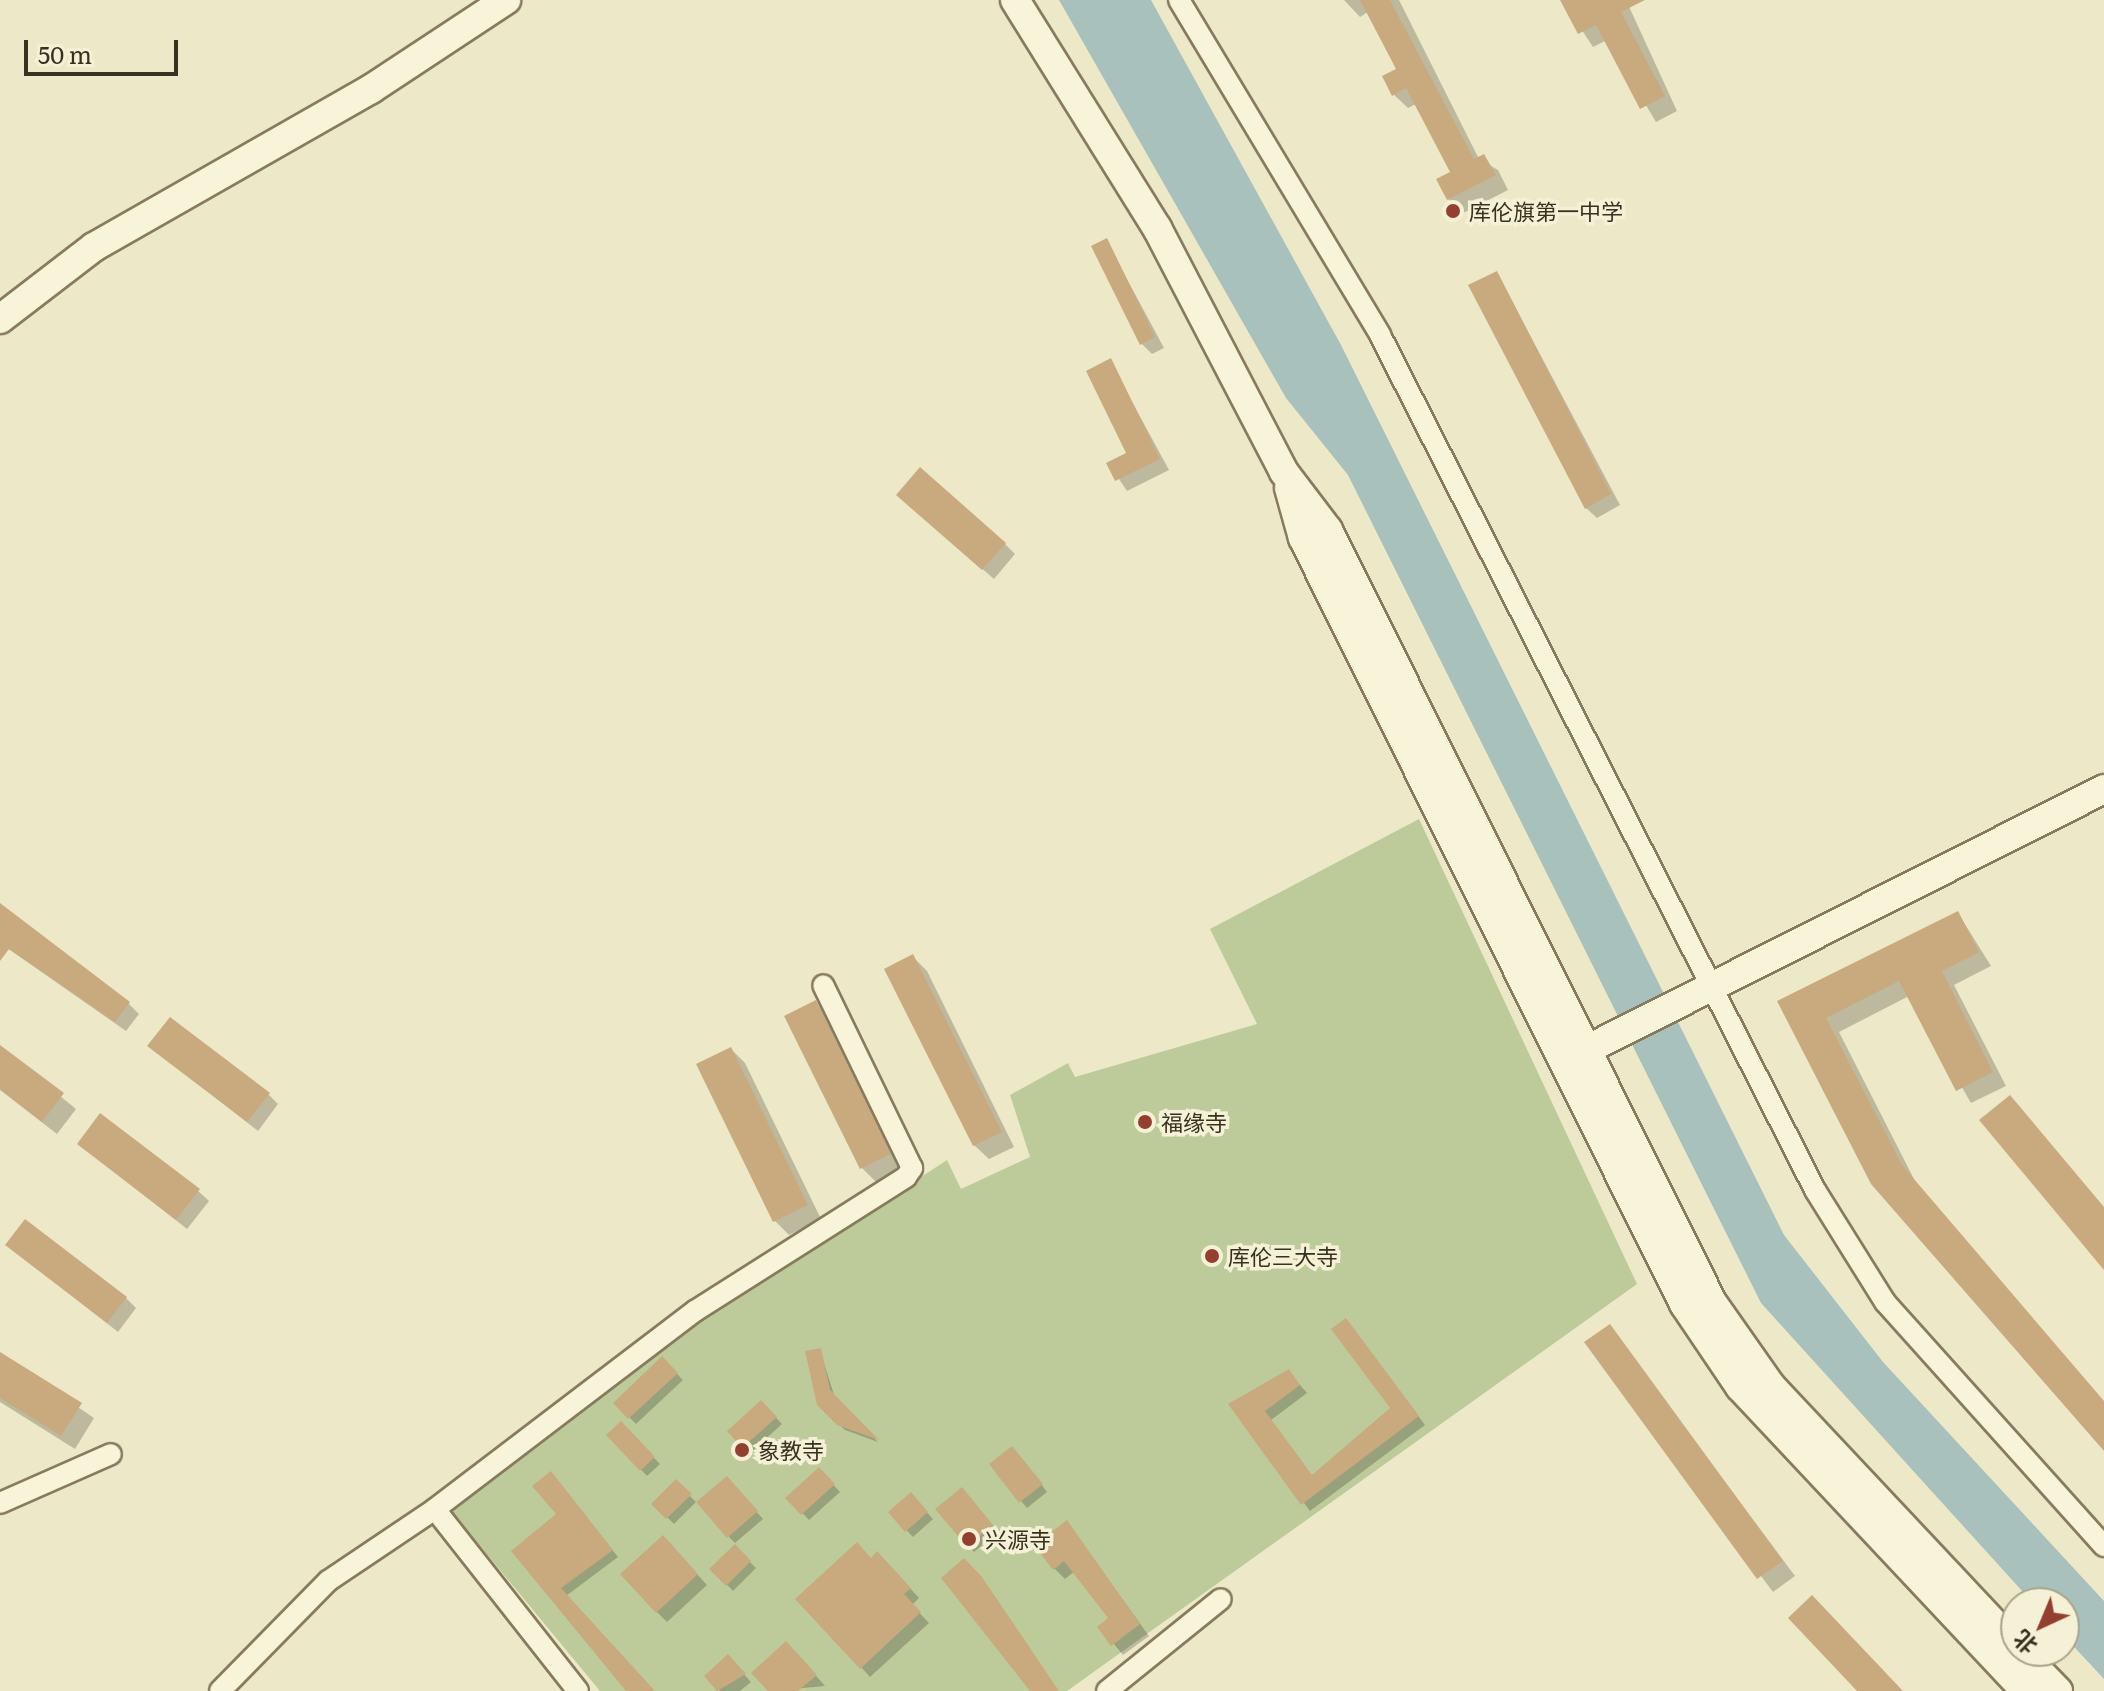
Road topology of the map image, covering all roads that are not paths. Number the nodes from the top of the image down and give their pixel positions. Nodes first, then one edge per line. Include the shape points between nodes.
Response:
1 (506, 0) edge
2 (1015, 0) edge
3 (1179, 0) edge
4 (0, 319) edge
5 (1284, 472) junction
6 (2104, 789) edge
7 (823, 985) dead end
8 (1711, 987) junction
9 (1586, 1050) junction
10 (111, 1454) dead end
11 (0, 1503) edge
12 (435, 1509) junction
13 (2104, 1546) edge
14 (1221, 1599) dead end
15 (2000, 1629) edge
16 (2035, 1667) edge
17 (220, 1691) edge
18 (578, 1691) edge
19 (1107, 1691) edge
20 (2025, 1691) edge
21 (2058, 1691) edge

1 - 4 main road via 371,89 94,247
2 - 5 main road via 1157,228
3 - 8 street via 1380,335
5 - 9 main road via 1328,530
5 - 20 main road via 1303,538 1684,1304 1740,1387
6 - 8 main road
7 - 12 street via 912,1168 906,1177 695,1311
8 - 9 main road
8 - 13 street via 1815,1190 1885,1302
9 - 15 main road via 1745,1352
10 - 11 street
12 - 17 street via 328,1581
12 - 18 street
14 - 19 street
16 - 21 main road

